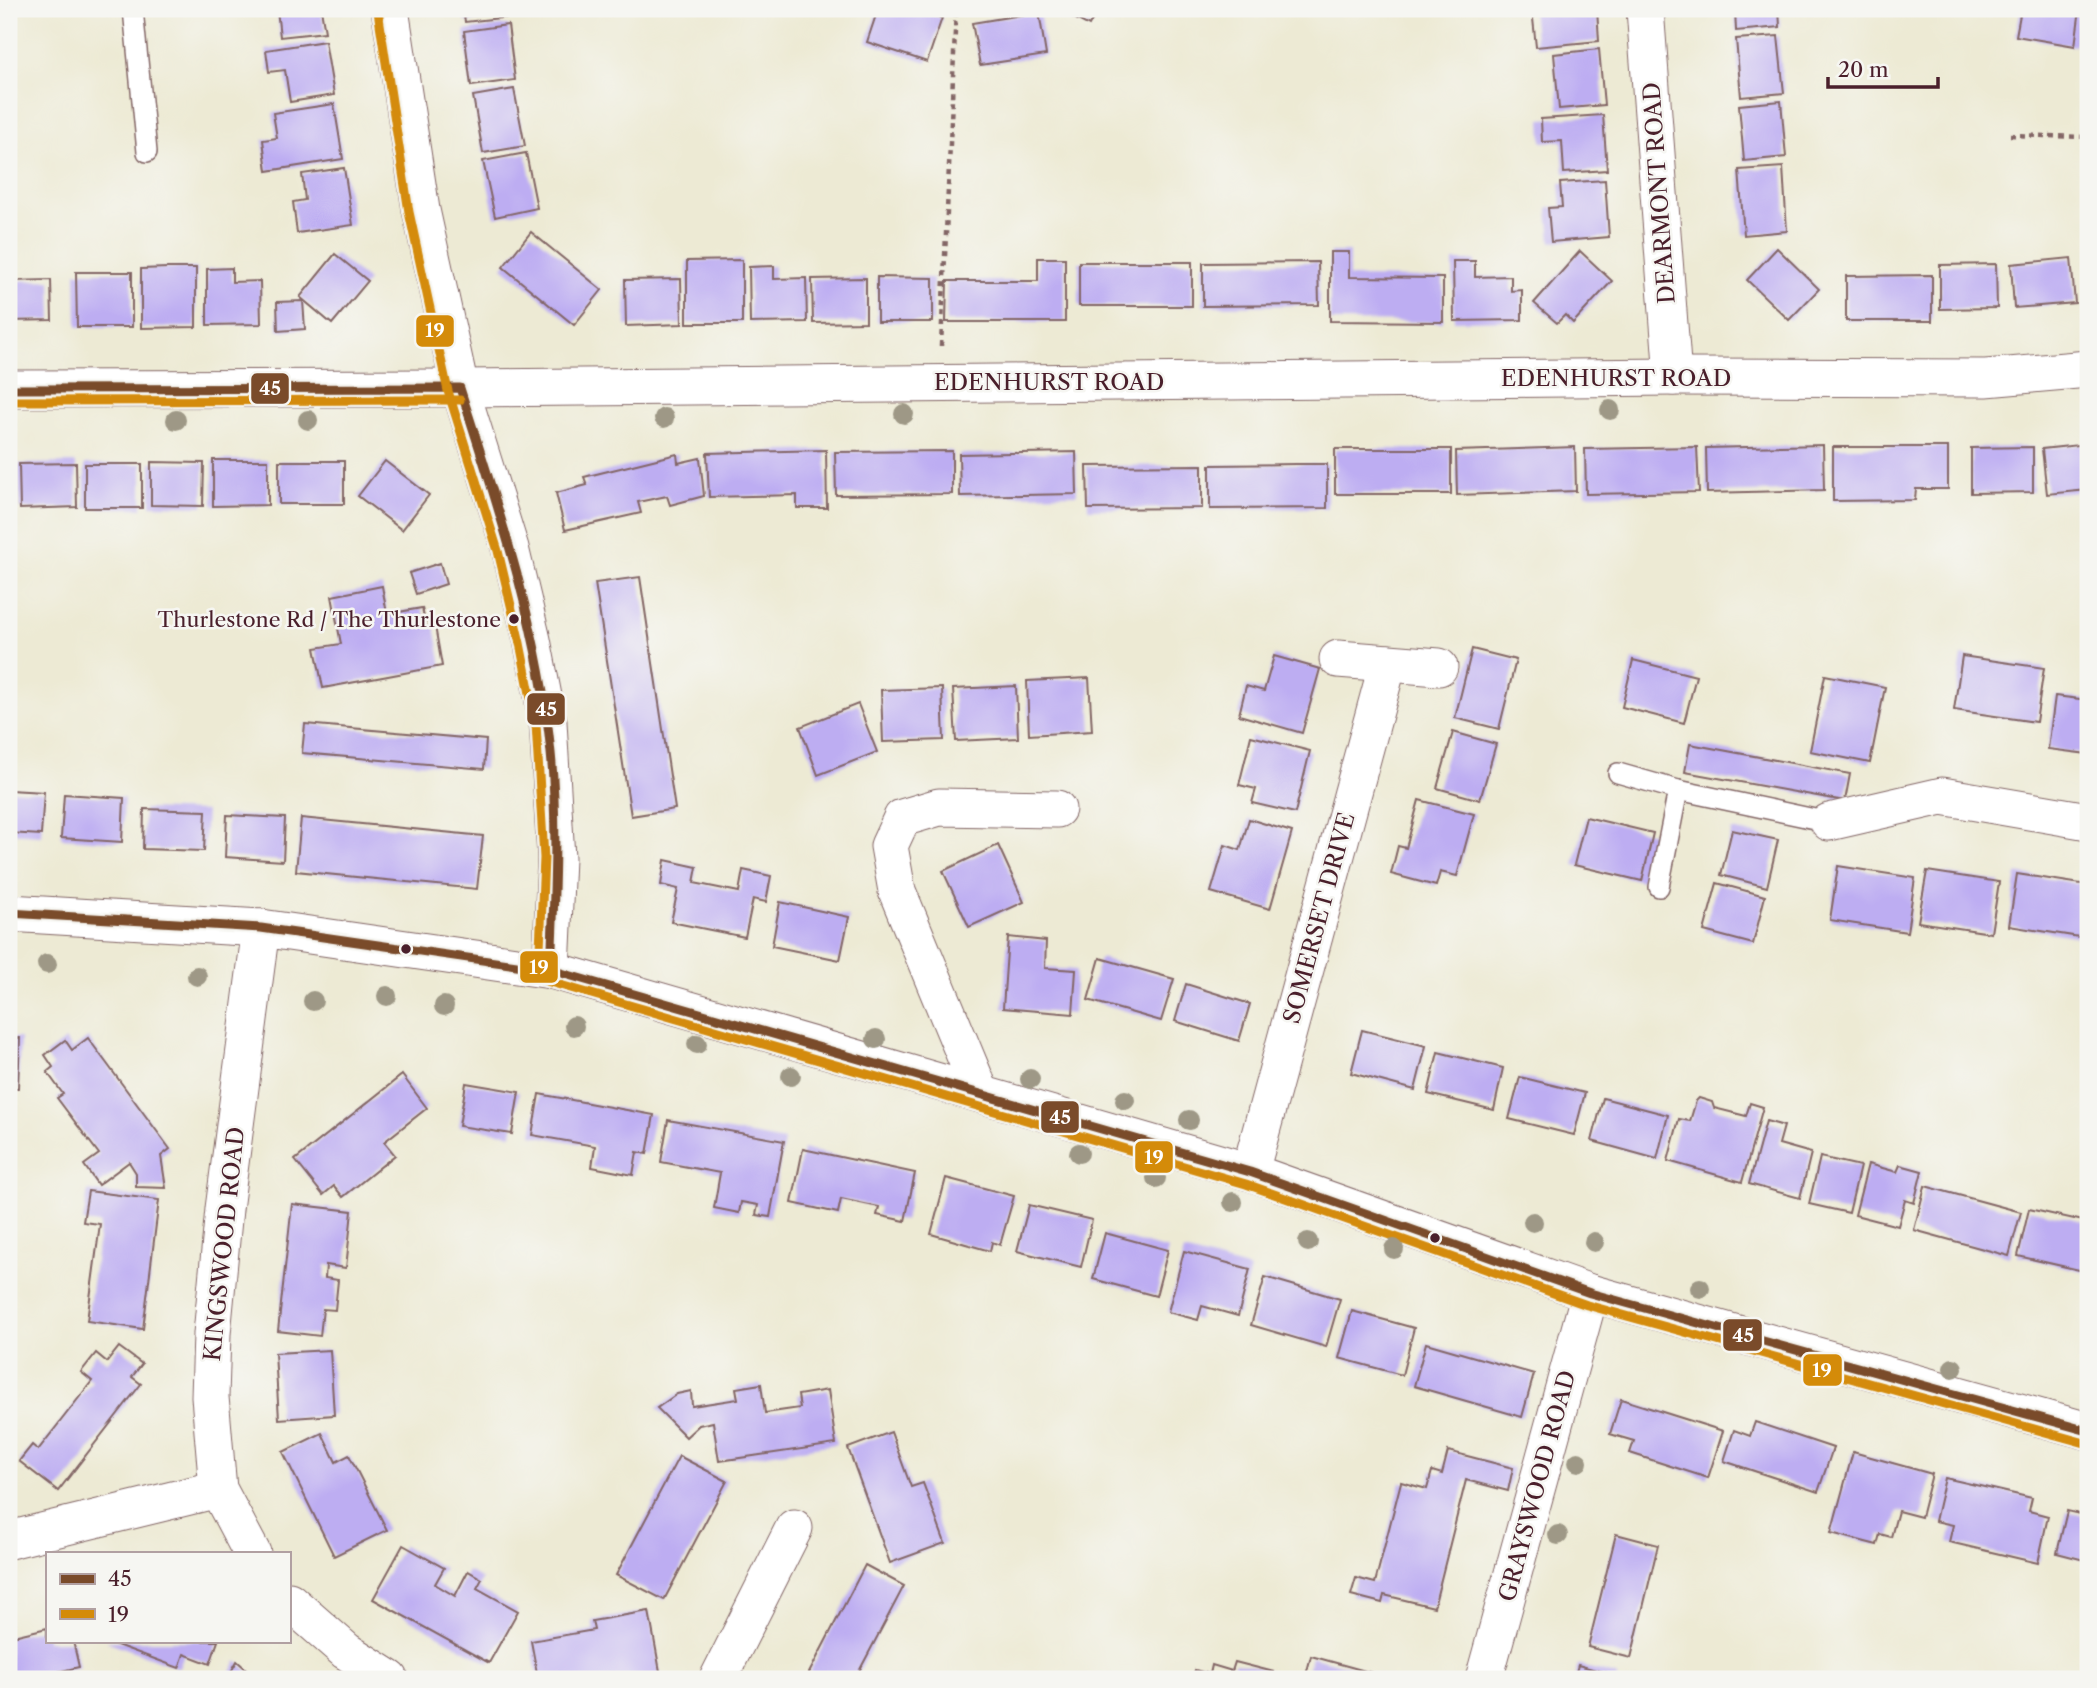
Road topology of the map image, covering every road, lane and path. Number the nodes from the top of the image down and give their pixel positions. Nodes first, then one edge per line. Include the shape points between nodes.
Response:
1 (133, 9) edge
2 (390, 9) edge
3 (956, 9) edge
4 (1645, 9) edge
5 (2010, 135) dead end
6 (2088, 136) edge
7 (146, 152) dead end
8 (2088, 369) edge
9 (1673, 377) junction
10 (939, 382) junction
11 (460, 388) junction
12 (9, 389) edge
13 (1338, 659) dead end
14 (1388, 663) junction
15 (1439, 667) dead end
16 (1619, 773) dead end
17 (1678, 790) junction
18 (1058, 809) dead end
19 (2088, 821) edge
20 (1829, 822) joint
21 (1659, 887) dead end
22 (9, 913) edge
23 (261, 928) junction
24 (551, 970) junction
25 (981, 1094) junction
26 (1250, 1172) junction
27 (1590, 1293) junction
28 (2088, 1431) edge
29 (218, 1489) junction
30 (794, 1528) dead end
31 (9, 1540) edge
32 (251, 1552) edge
33 (290, 1602) edge
34 (390, 1679) edge
35 (718, 1679) edge
36 (1484, 1679) edge

1 - 7 lane
2 - 11 street via 421,210
3 - 10 path
4 - 9 street, DEARMONT ROAD
5 - 6 path
8 - 9 street, EDENHURST ROAD via 1986,377
9 - 10 street, EDENHURST ROAD
10 - 11 street, EDENHURST ROAD
11 - 12 street, EDENHURST ROAD
11 - 24 street via 510,548 548,722 556,858
13 - 14 street
14 - 15 street
14 - 26 street, SOMERSET DRIVE
16 - 17 lane
17 - 20 lane
17 - 21 lane
18 - 25 street via 939,807 902,818 889,846 897,891
19 - 20 street via 1942,796
22 - 23 street
23 - 24 street
23 - 29 street, KINGSWOOD ROAD via 212,1334 210,1397
24 - 25 street
25 - 26 street
26 - 27 street
27 - 28 street
27 - 36 street, GRAYSWOOD ROAD
29 - 31 street
29 - 32 street, KINGSWOOD ROAD
30 - 35 street
33 - 34 street via 346,1651

